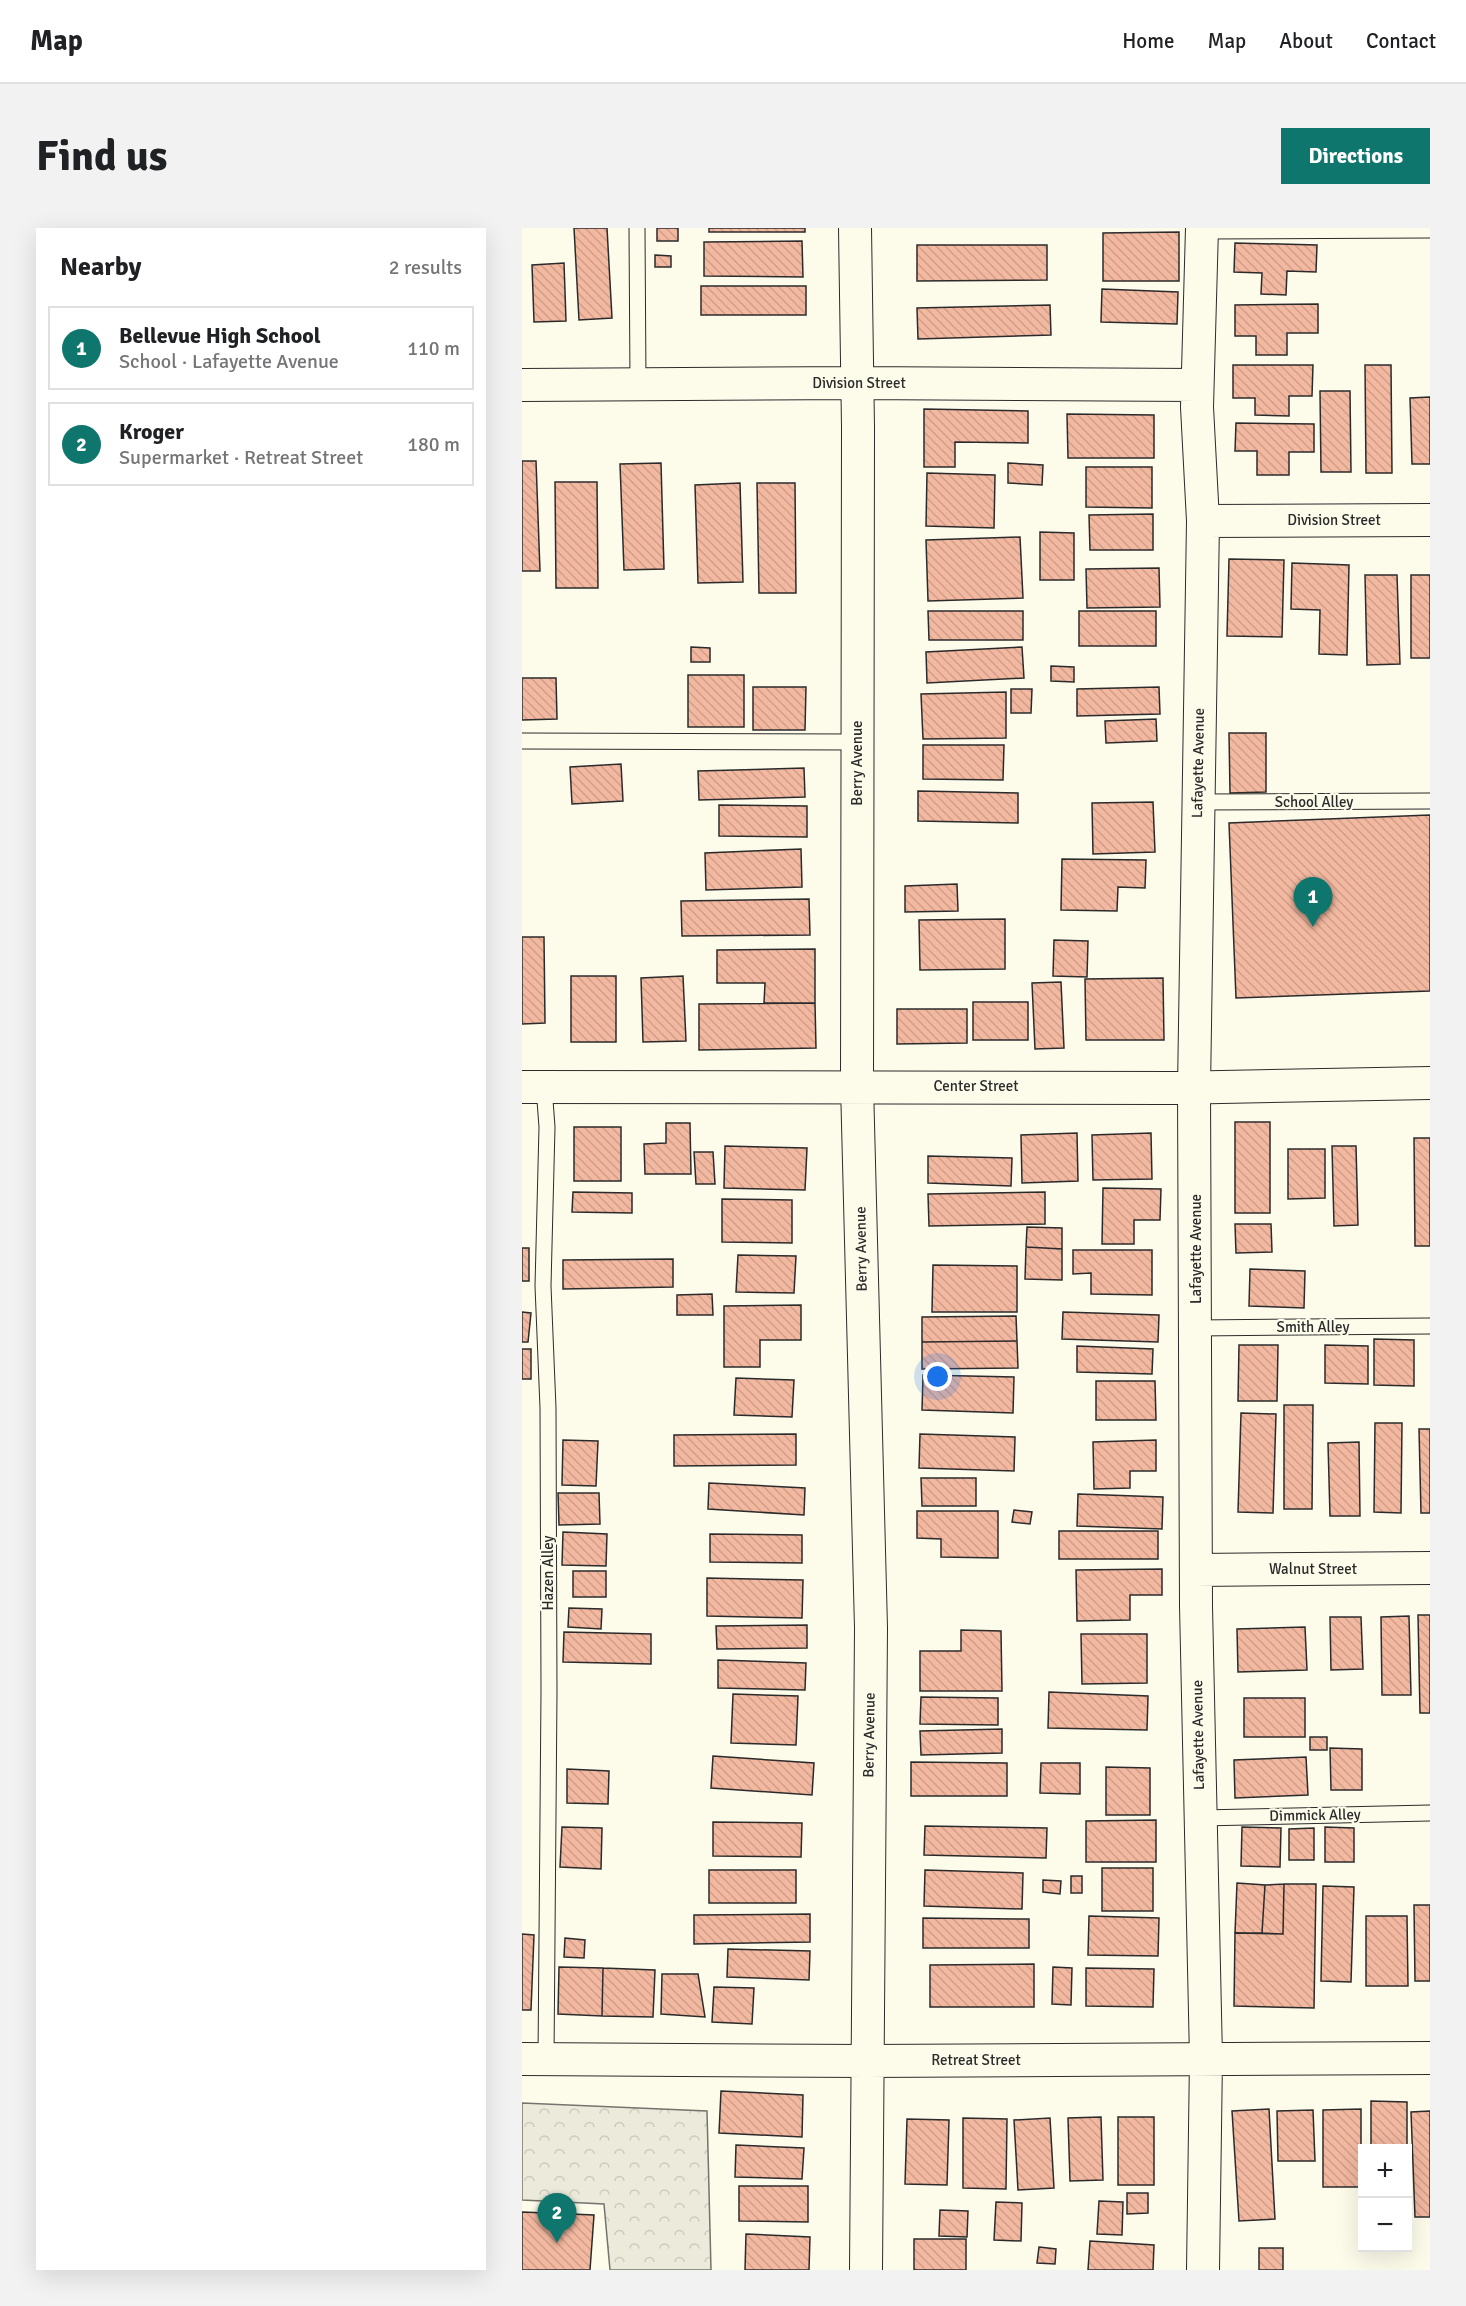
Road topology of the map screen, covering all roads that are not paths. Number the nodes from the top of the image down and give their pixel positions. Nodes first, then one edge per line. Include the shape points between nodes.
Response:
1 (637, 228) edge
2 (855, 228) edge
3 (1202, 229) edge
4 (1430, 230) edge
5 (638, 383) junction
6 (857, 383) junction
7 (522, 385) edge
8 (1197, 385) junction
9 (1430, 520) edge
10 (1203, 522) junction
11 (522, 741) edge
12 (857, 742) junction
13 (1430, 801) edge
14 (1197, 802) junction
15 (1430, 1083) edge
16 (857, 1086) junction
17 (533, 1087) edge
18 (1194, 1088) junction
19 (1430, 1326) edge
20 (1196, 1328) junction
21 (1430, 1568) edge
22 (1196, 1570) junction
23 (1430, 1813) edge
24 (1200, 1818) junction
25 (1206, 2058) junction
26 (1430, 2058) edge
27 (534, 2059) edge
28 (866, 2061) junction
29 (866, 2270) edge
30 (1203, 2270) edge

1 - 5 lane
2 - 6 street, Berry Avenue
3 - 4 lane
3 - 8 street, Lafayette Avenue
5 - 6 street, Division Street
5 - 7 street, Division Street
6 - 8 street, Division Street
6 - 12 street, Berry Avenue
8 - 10 street, Lafayette Avenue
9 - 10 street, Division Street
10 - 14 street, Lafayette Avenue
11 - 12 lane
12 - 16 street, Berry Avenue
13 - 14 lane, School Alley
14 - 18 street, Lafayette Avenue
15 - 18 street, Center Street
16 - 17 street, Center Street
16 - 18 street, Center Street
16 - 28 street, Berry Avenue via 871,1628
17 - 27 lane, Hazen Alley via 547,1127 543,1286 548,1408 549,1692
18 - 20 street, Lafayette Avenue
19 - 20 lane, Smith Alley
20 - 22 street, Lafayette Avenue
21 - 22 street, Walnut Street
22 - 24 street, Lafayette Avenue
23 - 24 lane, Dimmick Alley
24 - 25 street, Lafayette Avenue
25 - 26 street, Retreat Street
25 - 28 street, Retreat Street
25 - 30 street, Lafayette Avenue
27 - 28 street, Retreat Street
28 - 29 street, Berry Avenue

